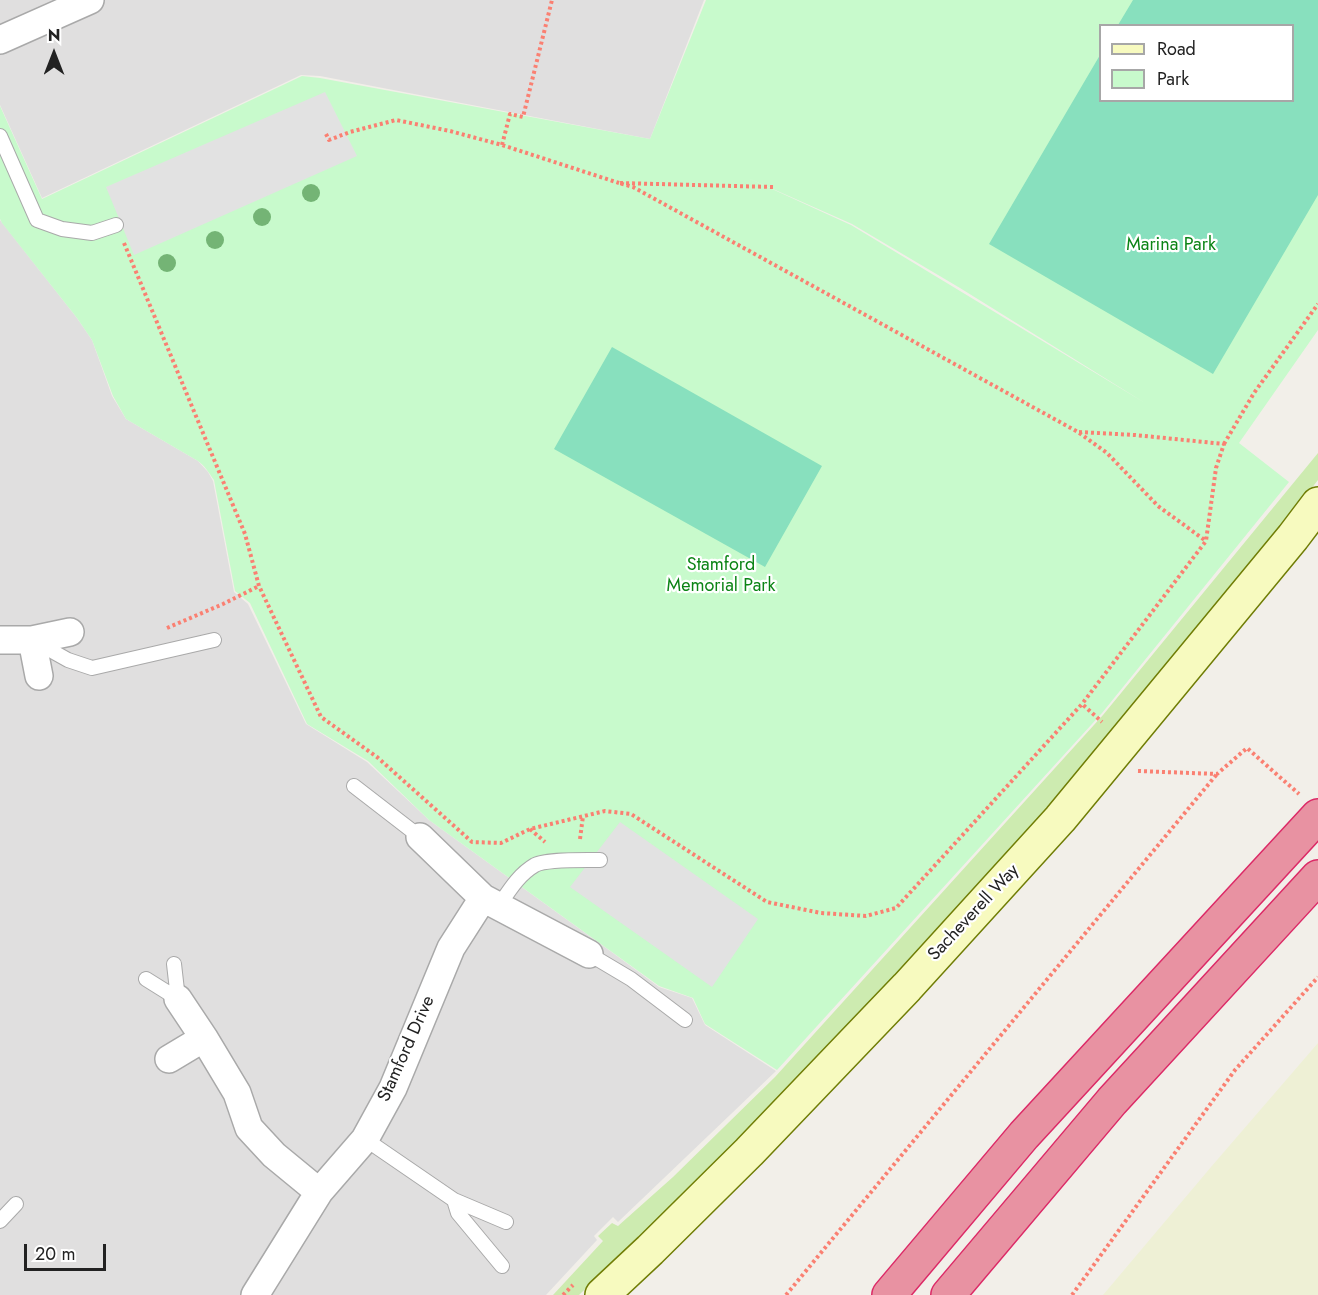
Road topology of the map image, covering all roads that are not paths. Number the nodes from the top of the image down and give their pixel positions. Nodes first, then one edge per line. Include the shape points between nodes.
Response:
1 (90, 0) edge
2 (35, 11) edge
3 (0, 40) edge
4 (0, 136) edge
5 (116, 225) road end
6 (1318, 504) edge
7 (70, 632) dead end
8 (33, 639) junction
9 (0, 640) edge
10 (214, 640) dead end
11 (39, 676) dead end
12 (354, 786) dead end
13 (1309, 805) edge
14 (420, 837) joint
15 (600, 860) dead end
16 (1318, 877) edge
17 (490, 902) junction
18 (589, 954) joint
19 (174, 964) dead end
20 (146, 979) dead end
21 (178, 999) junction
22 (685, 1020) dead end
23 (204, 1038) junction
24 (169, 1059) dead end
25 (365, 1139) junction
26 (320, 1192) junction
27 (454, 1200) junction
28 (16, 1204) dead end
29 (0, 1221) edge
30 (506, 1222) dead end
31 (502, 1266) dead end
32 (590, 1287) edge
33 (255, 1295) edge
34 (889, 1295) edge
35 (948, 1295) edge

1 - 2 street
2 - 3 street
4 - 5 lane via 37,220 62,229 92,232
6 - 32 street, Sacheverell Way via 1060,819 907,987 650,1250
7 - 8 street
8 - 9 street
8 - 10 lane via 68,660 92,668
8 - 11 street
12 - 14 lane
13 - 34 highway
14 - 17 street
15 - 17 lane via 537,864
16 - 35 highway via 1112,1101
17 - 18 street
17 - 25 street, Stamford Drive via 451,948 393,1088
18 - 22 lane via 631,979
19 - 21 lane
20 - 21 lane
21 - 23 street
23 - 24 street
23 - 26 street via 237,1093 249,1128 273,1155
25 - 26 street, Stamford Drive
25 - 27 lane
26 - 33 street, Stamford Drive
27 - 30 lane
27 - 31 lane via 459,1213
28 - 29 lane

